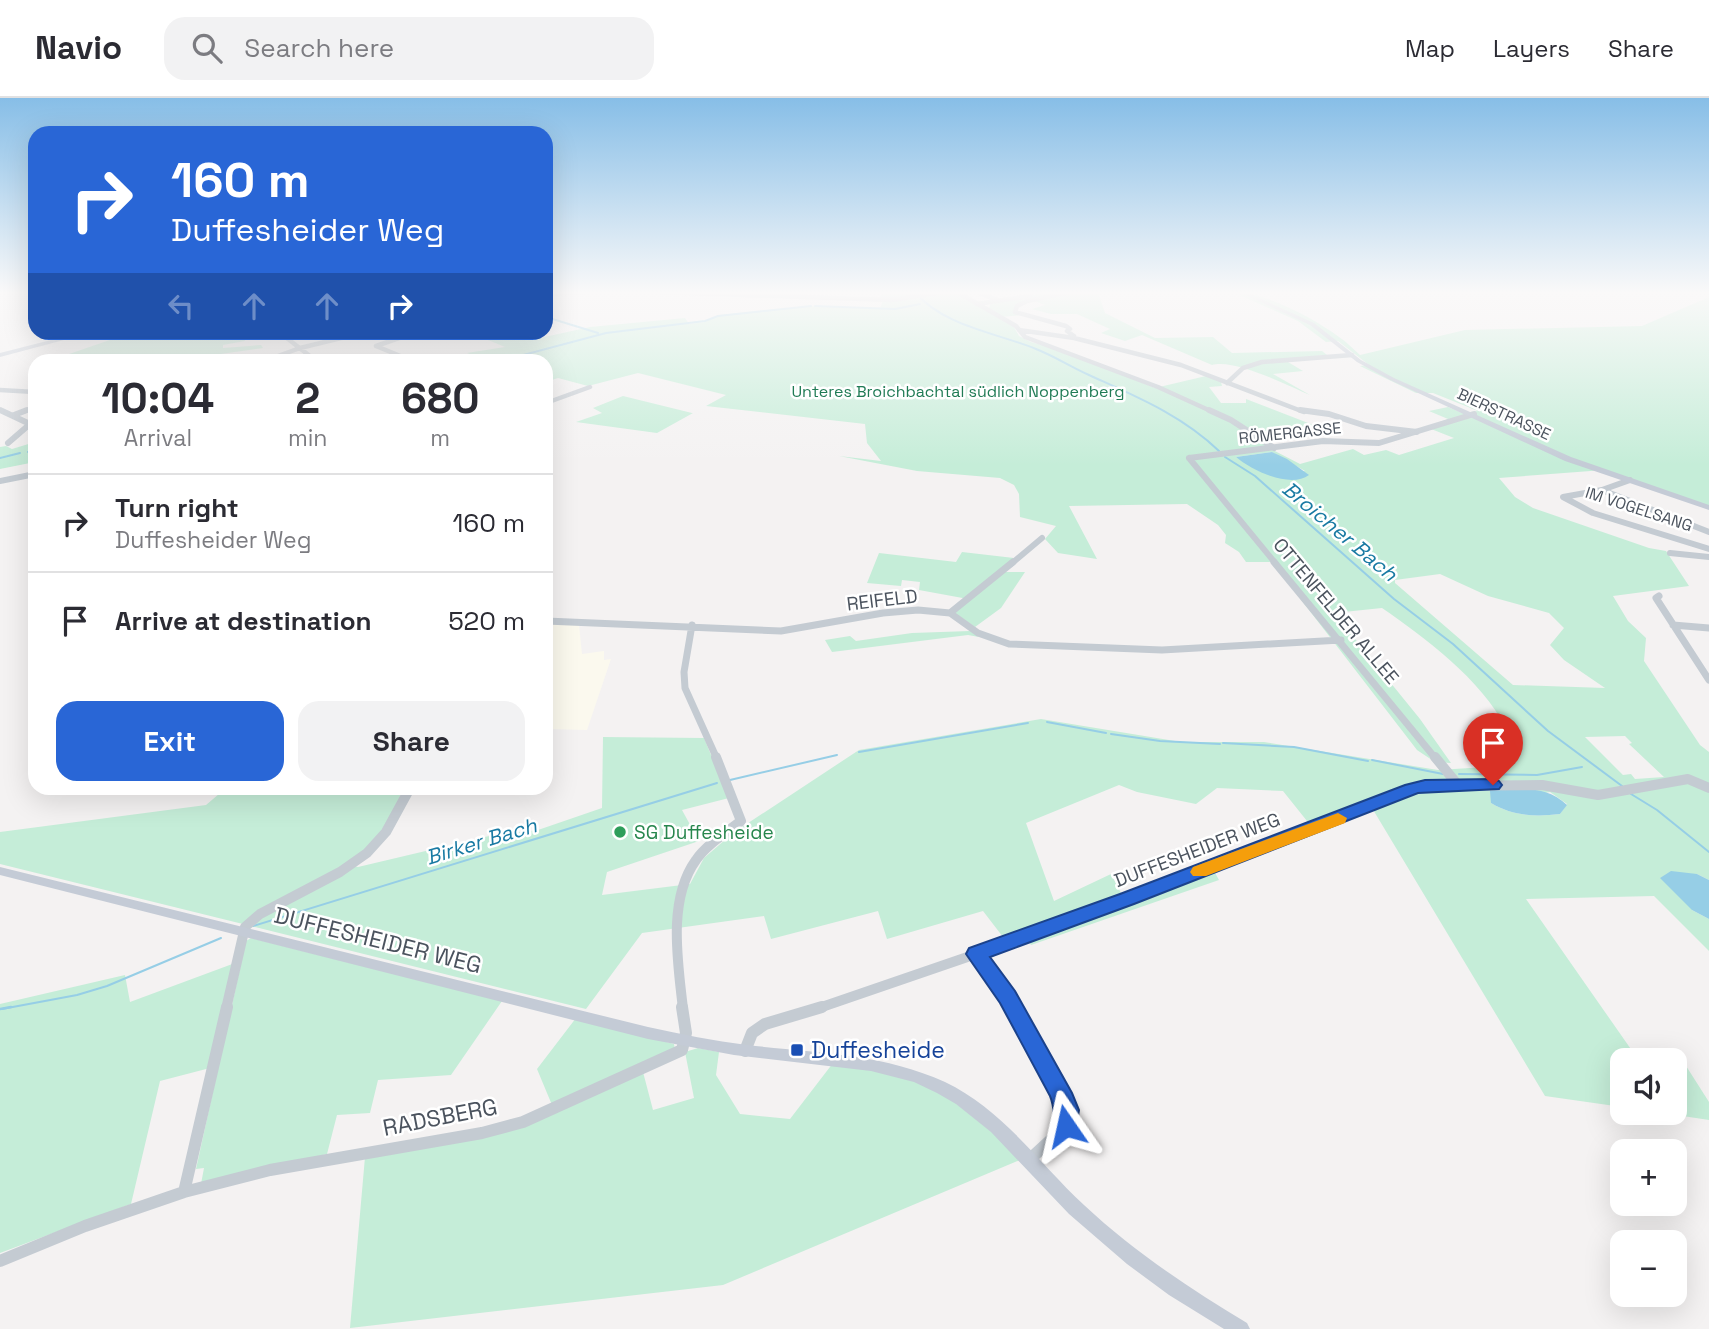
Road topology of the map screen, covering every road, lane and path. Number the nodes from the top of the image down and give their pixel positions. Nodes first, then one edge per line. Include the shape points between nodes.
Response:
1 (22, 349) edge
2 (1060, 349) edge
3 (1119, 349) edge
4 (1345, 349) edge
5 (0, 355) edge
6 (1352, 355) junction
7 (1227, 383) junction
8 (590, 387) dead end
9 (0, 390) edge
10 (28, 392) edge
11 (553, 401) edge
12 (0, 410) edge
13 (28, 410) edge
14 (1474, 414) junction
15 (14, 415) junction
16 (28, 423) edge
17 (28, 426) edge
18 (1418, 432) junction
19 (17, 436) junction
20 (0, 440) edge
21 (8, 443) dead end
22 (1274, 448) junction
23 (1189, 458) joint
24 (28, 475) edge
25 (1630, 480) junction
26 (0, 481) edge
27 (1602, 490) junction
28 (1709, 508) edge
29 (1709, 532) edge
30 (1042, 538) dead end
31 (1709, 549) edge
32 (1670, 554) dead end
33 (1709, 557) edge
34 (1659, 596) dead end
35 (950, 613) junction
36 (553, 621) edge
37 (692, 625) junction
38 (1673, 625) junction
39 (1709, 628) edge
40 (1341, 640) junction
41 (1709, 680) edge
42 (1458, 785) junction
43 (1709, 788) edge
44 (406, 795) edge
45 (0, 871) edge
46 (244, 931) junction
47 (976, 954) junction
48 (687, 1041) junction
49 (745, 1051) junction
50 (1029, 1160) junction
51 (184, 1192) junction
52 (0, 1261) edge
53 (1241, 1329) edge

1 - 5 main road
2 - 22 street via 1224,417
3 - 7 street
4 - 6 main road, BIERSTRASSE
6 - 7 street via 1262,362 1243,368
6 - 14 main road, BIERSTRASSE via 1379,373
7 - 18 street via 1305,412
8 - 11 street
9 - 10 street
12 - 15 street
13 - 15 street
14 - 18 street, RÖMERGASSE
14 - 25 main road, BIERSTRASSE via 1544,449
15 - 16 street
17 - 19 street
18 - 22 street, RÖMERGASSE via 1379,443 1323,441
19 - 20 street
19 - 21 street
22 - 23 street, RÖMERGASSE
23 - 40 street, OTTENFELDER ALLEE
24 - 26 street
25 - 27 street
25 - 28 main road, BIERSTRASSE
27 - 29 street
27 - 31 street, IM VOGELSANG via 1563,497
30 - 35 street
32 - 33 street
34 - 38 street
35 - 37 street, REIFELD via 900,611 781,631
35 - 40 street via 978,633 1009,644 1162,650
36 - 37 street, REIFELD
37 - 48 street via 685,688 741,821 695,861 684,885 679,966
38 - 39 street
38 - 41 street
40 - 42 street, OTTENFELDER ALLEE
42 - 43 street, DUFFESHEIDER WEG via 1542,785 1598,795 1688,779
42 - 47 street, DUFFESHEIDER WEG via 1411,789
44 - 46 street via 386,832 366,853 260,914
45 - 46 main road, DUFFESHEIDER WEG
46 - 48 main road, DUFFESHEIDER WEG
46 - 51 street
47 - 49 street, DUFFESHEIDER WEG via 765,1024 752,1033
47 - 50 street via 1020,1017 1068,1110 1066,1126
48 - 49 main road, DUFFESHEIDER WEG
48 - 51 street, RADSBERG via 682,1050 523,1122 270,1170
49 - 50 main road, DUFFESHEIDER WEG via 851,1060 906,1072 963,1100
50 - 53 main road, DUFFESHEIDER WEG via 1075,1209 1144,1267
51 - 52 street, RADSBERG

